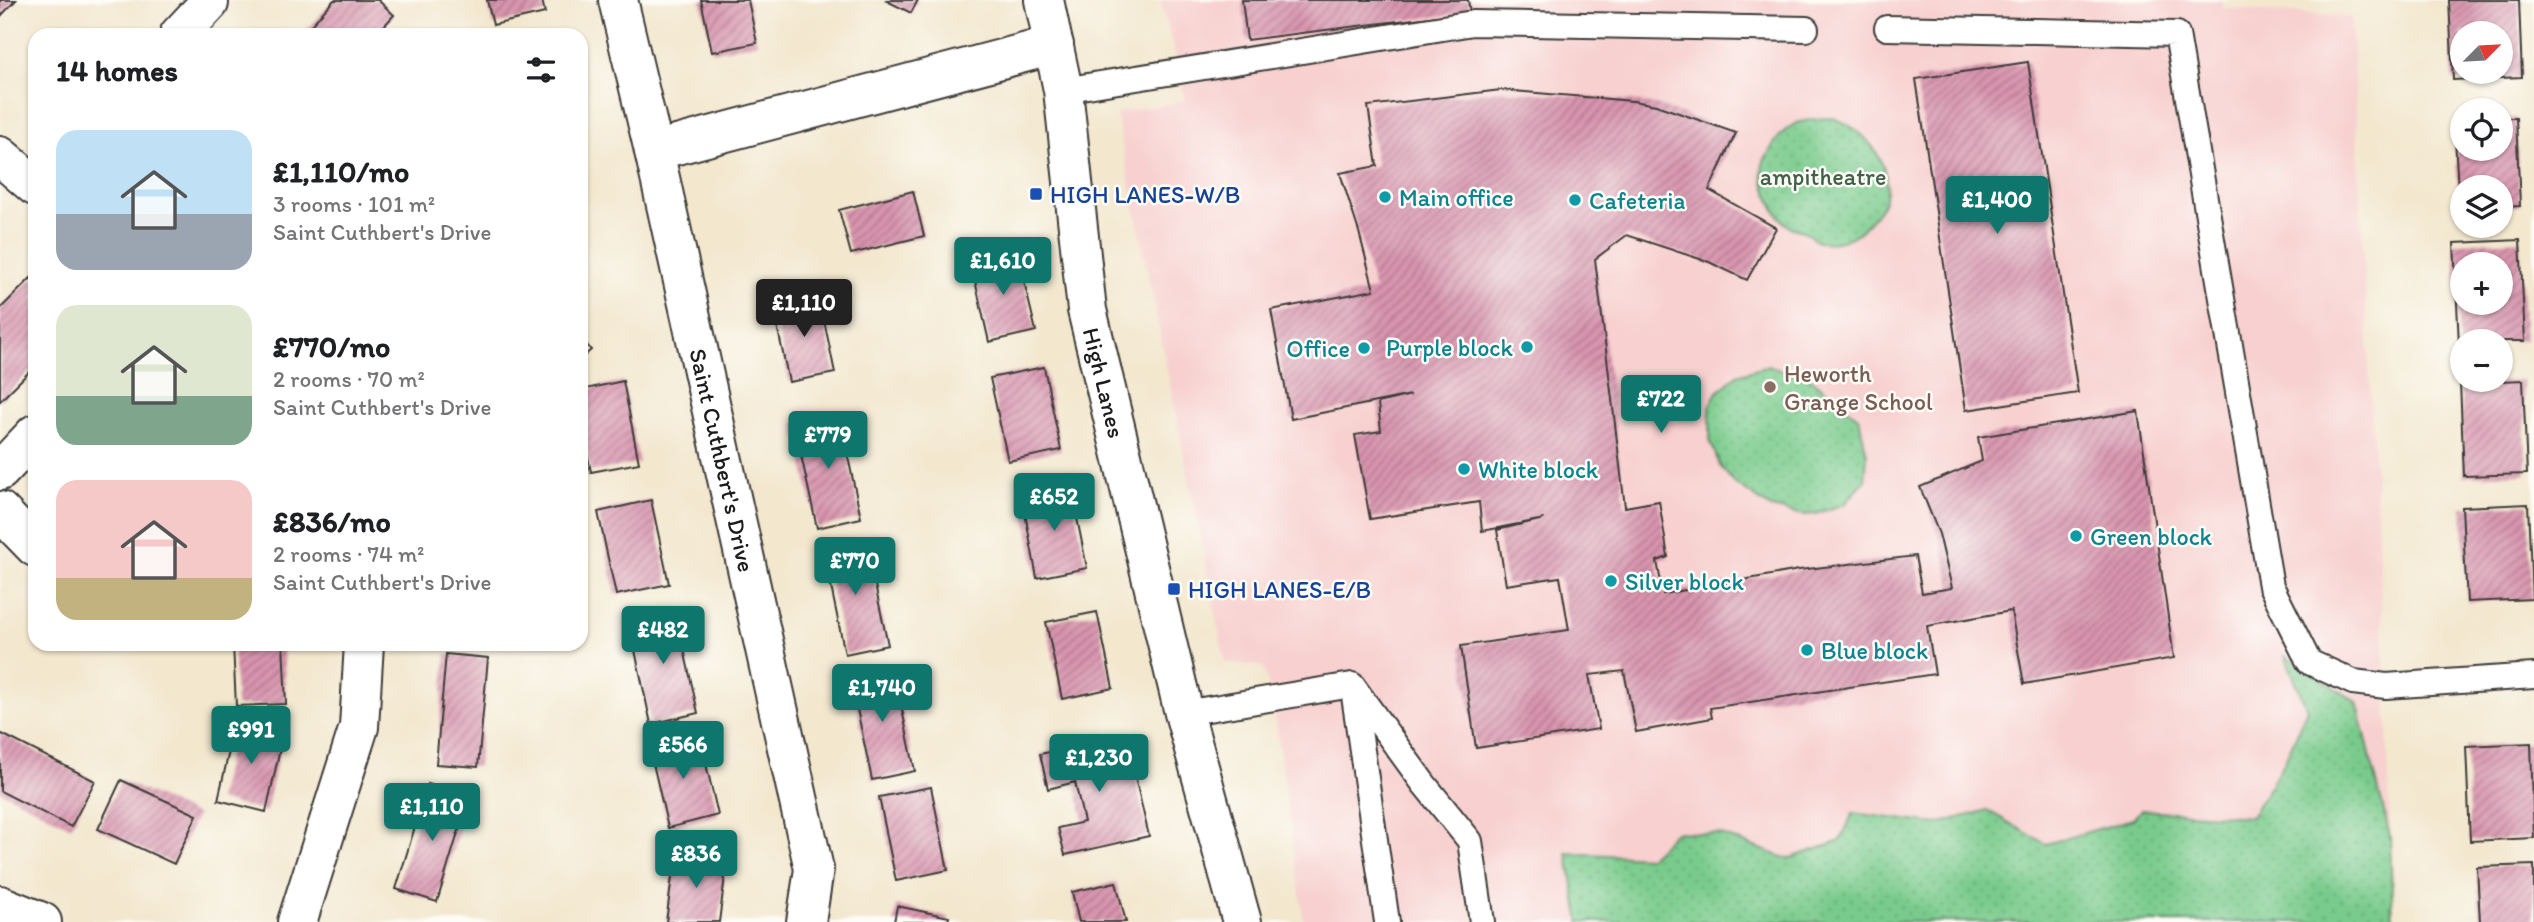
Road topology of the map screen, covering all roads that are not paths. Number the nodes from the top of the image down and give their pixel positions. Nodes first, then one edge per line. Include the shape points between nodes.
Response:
1 (618, 0) edge
2 (1045, 0) edge
3 (209, 3) dead end
4 (186, 28) edge
5 (1887, 28) dead end
6 (1806, 29) dead end
7 (1054, 45) junction
8 (1063, 90) junction
9 (654, 151) junction
10 (0, 156) edge
11 (28, 179) edge
12 (28, 441) edge
13 (0, 471) edge
14 (0, 511) edge
15 (28, 540) edge
16 (364, 651) edge
17 (2534, 676) edge
18 (1352, 685) junction
19 (1184, 713) junction
20 (0, 905) edge
21 (42, 922) edge
22 (297, 922) edge
23 (806, 922) edge
24 (1242, 922) edge
25 (1387, 922) edge
26 (1482, 922) edge

1 - 9 street, Saint Cuthbert's Drive
2 - 7 street, High Lanes
3 - 4 street
5 - 17 lane via 2177,34 2271,586 2308,662 2353,682 2386,686
6 - 8 lane via 1473,23
7 - 8 street, High Lanes
7 - 9 street
8 - 19 street, High Lanes via 1087,310
9 - 23 street, Saint Cuthbert's Drive via 814,869
10 - 11 street
12 - 13 street
14 - 15 street
16 - 22 street via 359,727
18 - 19 lane
18 - 25 lane
18 - 26 lane via 1470,841
19 - 24 street, High Lanes
20 - 21 street

